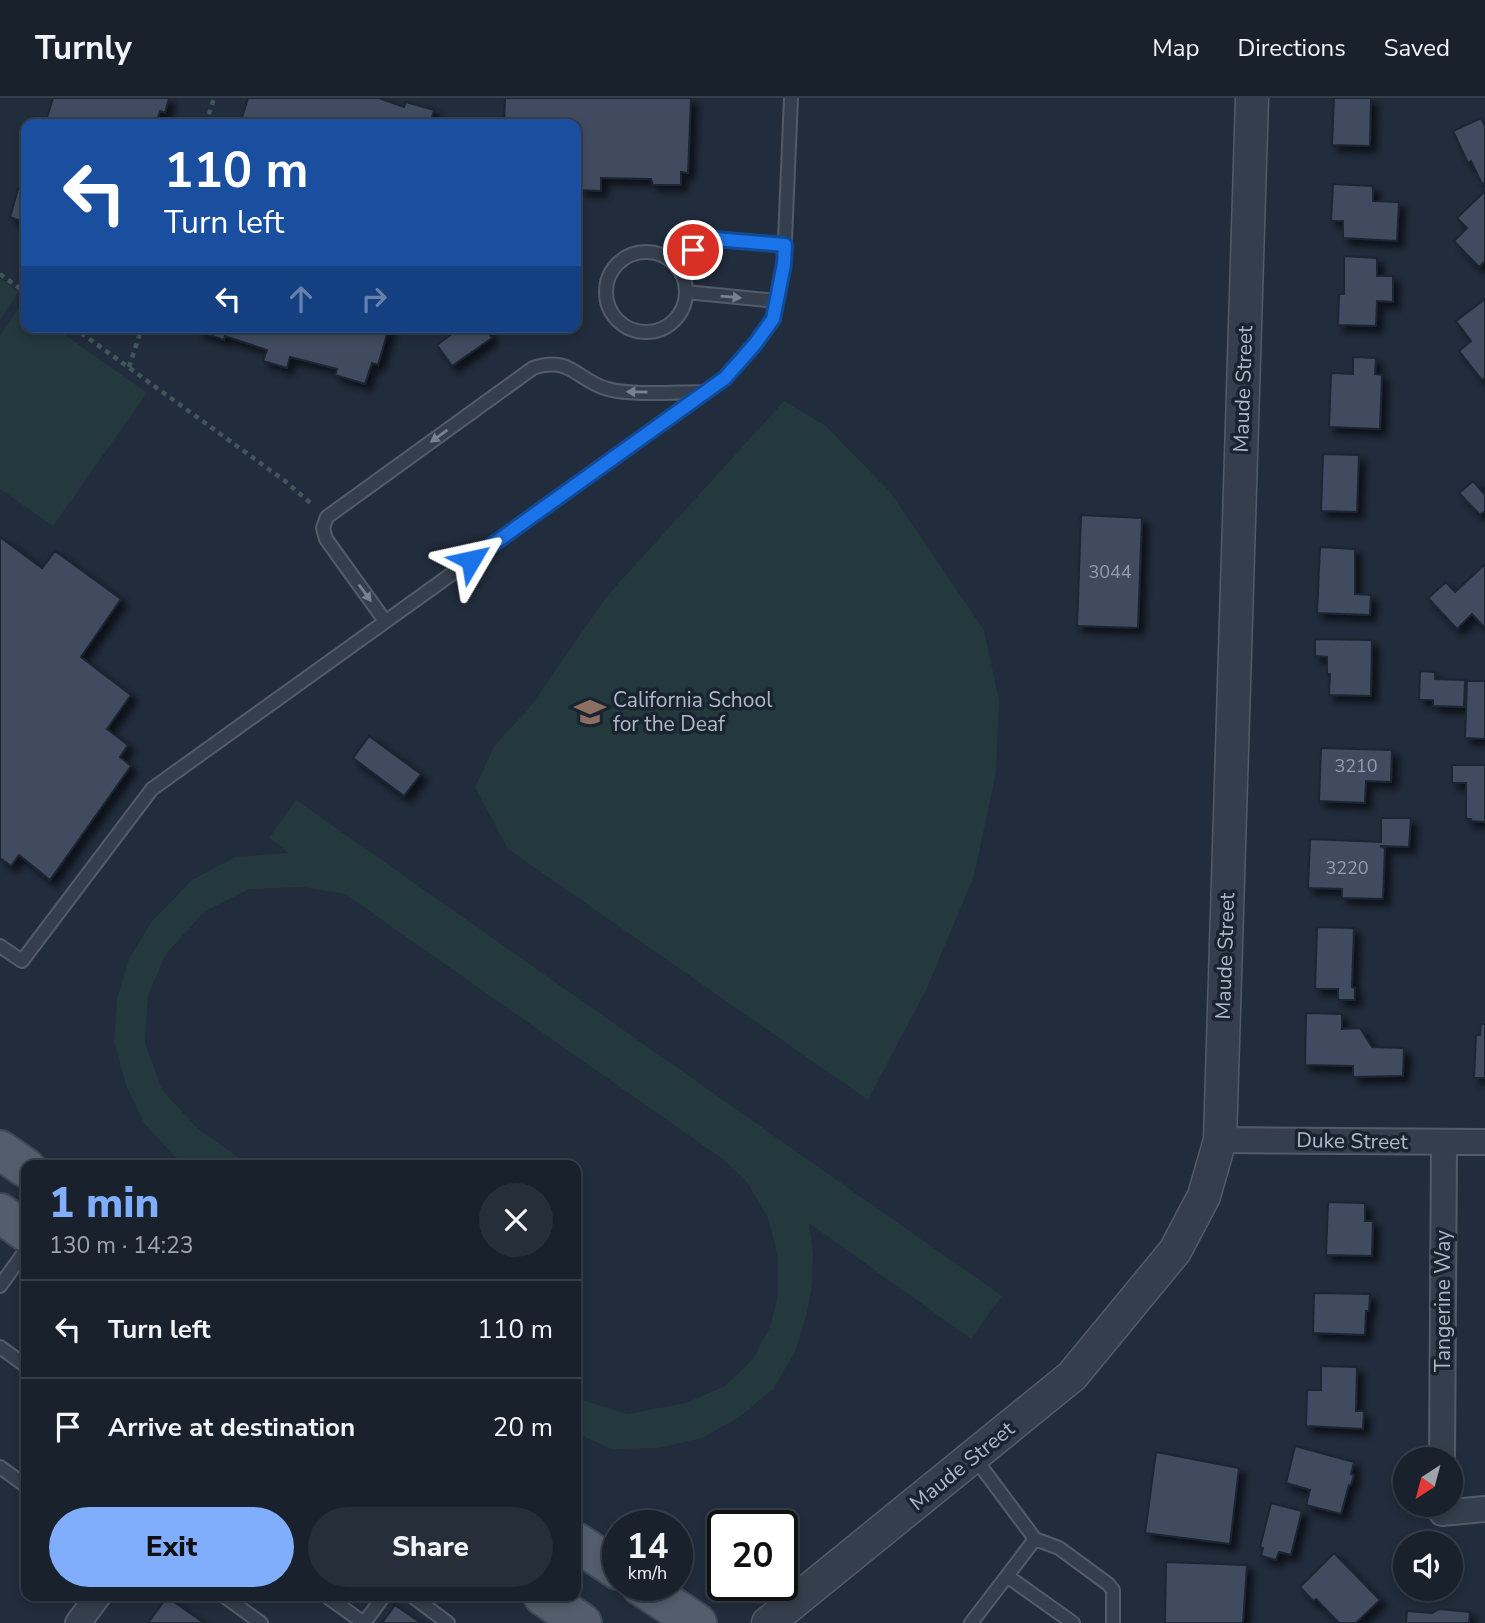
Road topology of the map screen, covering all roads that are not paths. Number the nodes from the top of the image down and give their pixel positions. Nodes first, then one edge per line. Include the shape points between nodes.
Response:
1 (791, 98) edge
2 (1251, 98) edge
3 (785, 245) junction
4 (671, 261) junction
5 (686, 292) junction
6 (776, 301) junction
7 (706, 391) junction
8 (385, 621) junction
9 (0, 946) edge
10 (1220, 1140) junction
11 (1485, 1142) edge
12 (1444, 1143) junction
13 (0, 1150) edge
14 (21, 1165) edge
15 (0, 1213) edge
16 (21, 1228) edge
17 (21, 1257) edge
18 (0, 1286) edge
19 (0, 1347) edge
20 (21, 1362) edge
21 (1443, 1447) edge
22 (974, 1457) junction
23 (0, 1467) edge
24 (21, 1482) edge
25 (1463, 1509) edge
26 (1485, 1509) edge
27 (1035, 1539) junction
28 (581, 1545) edge
29 (602, 1559) edge
30 (1007, 1576) junction
31 (94, 1601) edge
32 (231, 1601) edge
33 (333, 1601) edge
34 (380, 1601) edge
35 (419, 1601) edge
36 (550, 1601) edge
37 (664, 1601) edge
38 (78, 1623) edge
39 (261, 1623) edge
40 (364, 1623) edge
41 (448, 1623) edge
42 (582, 1623) edge
43 (697, 1623) edge
44 (768, 1623) edge
45 (971, 1623) edge
46 (1073, 1623) edge
47 (1113, 1623) edge

1 - 3 lane
2 - 10 street, Maude Street
3 - 4 lane via 715,239
3 - 6 lane
4 - 5 lane
4 - 5 lane via 646,252 621,260 606,282 609,309 628,328 654,331 677,317
5 -> 6 lane
6 - 7 lane via 773,319 755,344 725,378
7 - 8 lane
7 -> 8 lane via 606,389 569,367 545,364 533,368 327,517 326,539
8 - 9 lane via 152,789 22,961
10 - 12 street, Duke Street
10 - 22 street, Maude Street via 1205,1196 1175,1251 1072,1376
11 - 12 street, Duke Street
12 - 21 street, Tangerine Way
13 - 14 main road
15 - 16 main road
17 - 18 lane
19 - 20 lane
22 - 27 lane
22 - 44 street, Maude Street
23 - 24 lane
25 - 26 street
27 - 30 lane
27 - 47 lane via 1059,1548 1108,1584 1114,1597
28 - 29 main road
30 - 45 lane
30 - 46 lane
31 - 38 street
32 - 39 lane
33 - 40 lane
34 - 40 lane
35 - 41 lane
36 - 42 main road
37 - 43 main road

